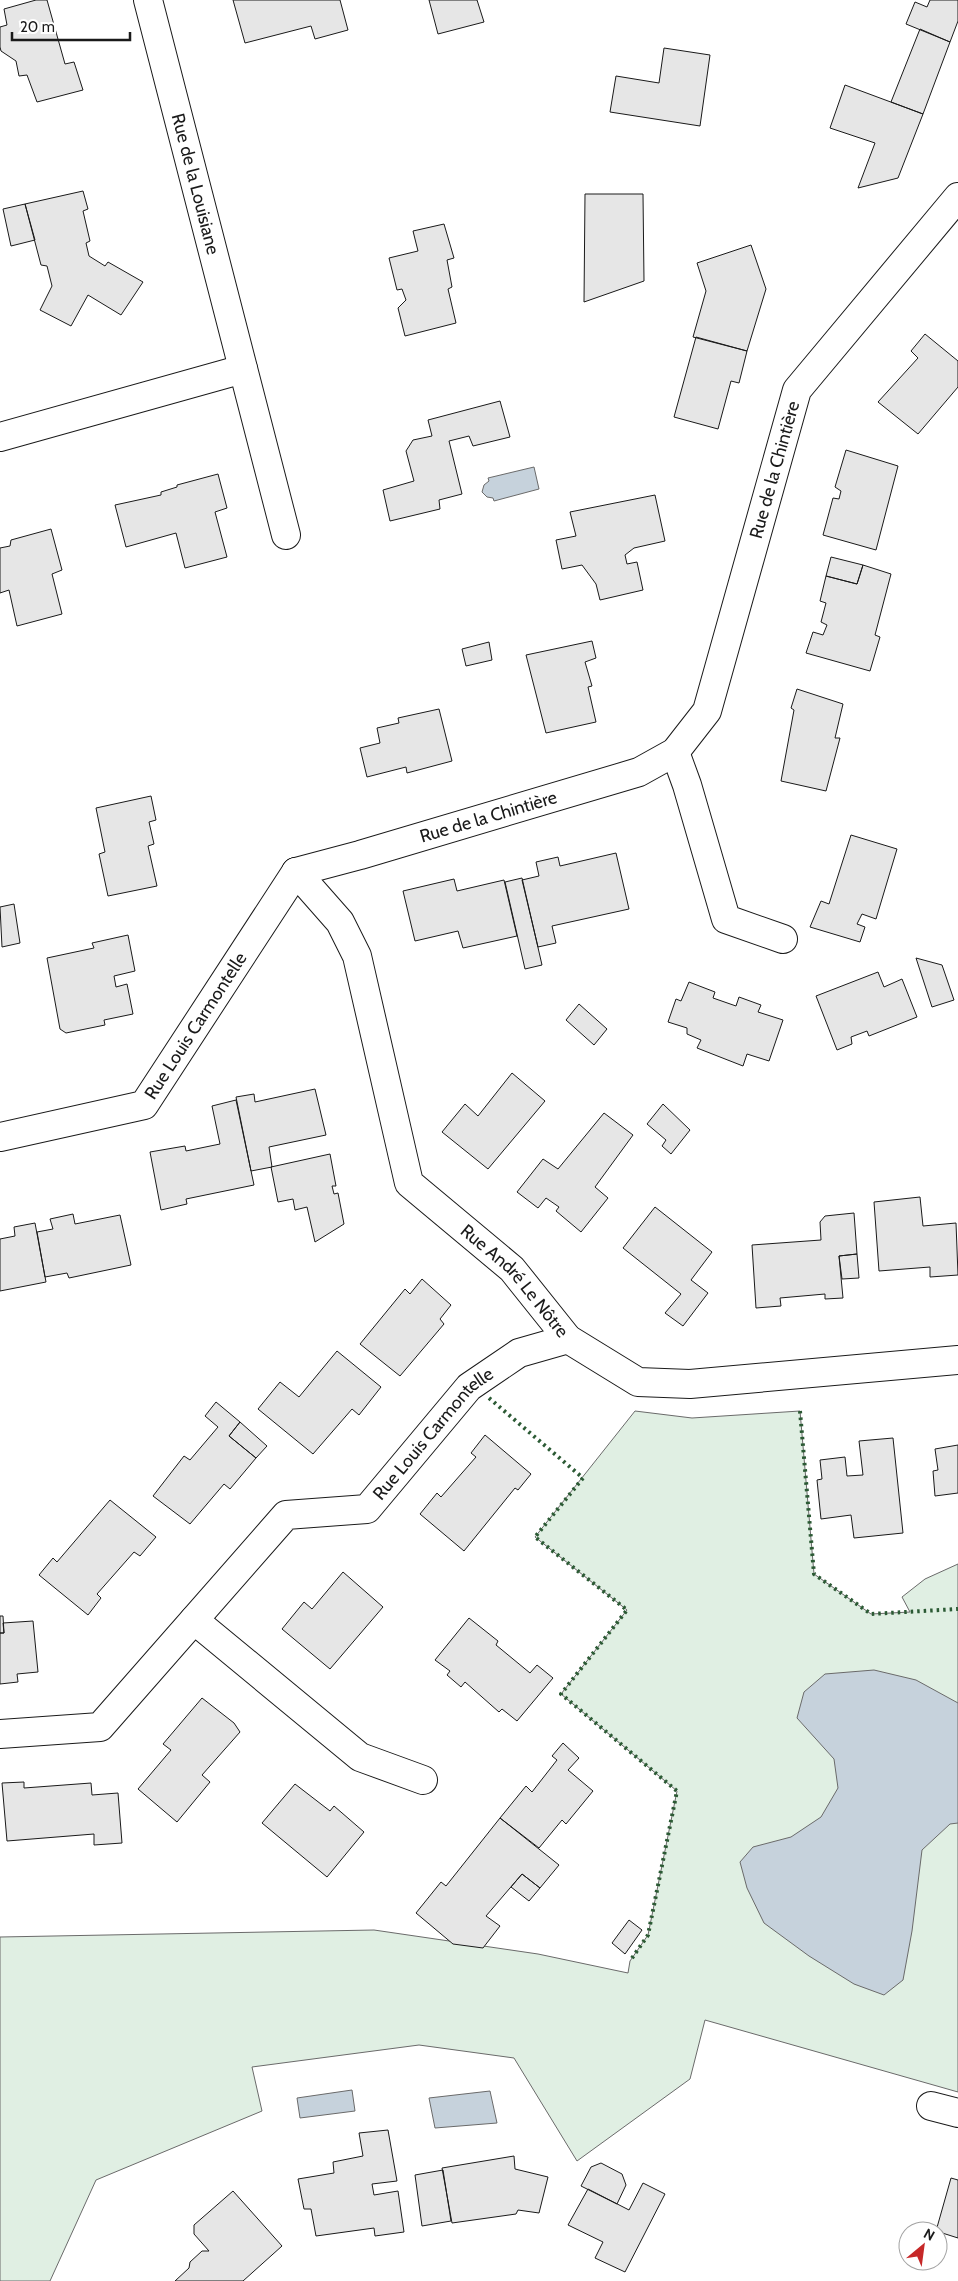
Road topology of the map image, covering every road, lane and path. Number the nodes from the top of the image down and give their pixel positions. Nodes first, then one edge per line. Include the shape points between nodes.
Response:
1 (148, 0) edge
2 (958, 197) edge
3 (243, 369) junction
4 (0, 437) edge
5 (286, 535) dead end
6 (675, 752) junction
7 (296, 872) junction
8 (783, 939) dead end
9 (0, 1138) edge
10 (568, 1339) junction
11 (958, 1360) edge
12 (194, 1620) junction
13 (0, 1734) edge
14 (423, 1780) dead end
15 (931, 2106) dead end
16 (958, 2113) edge

1 - 3 street, Rue de la Louisiane
2 - 6 street, Rue de la Chintière via 797,390 707,712
3 - 4 street
3 - 5 street, Rue de la Louisiane
6 - 7 street, Rue de la Chintière via 639,772
6 - 8 street via 726,920
7 - 9 street, Rue Louis Carmontelle via 144,1105
7 - 10 street, Rue André Le Nôtre via 340,922 357,956 409,1183 512,1269
10 - 11 street, Rue André Le Nôtre via 638,1382 690,1384
10 - 12 street, Rue Louis Carmontelle via 519,1353 469,1387 367,1509 286,1514
12 - 13 street, Rue Louis Carmontelle via 100,1727
12 - 14 street via 360,1757
15 - 16 street

